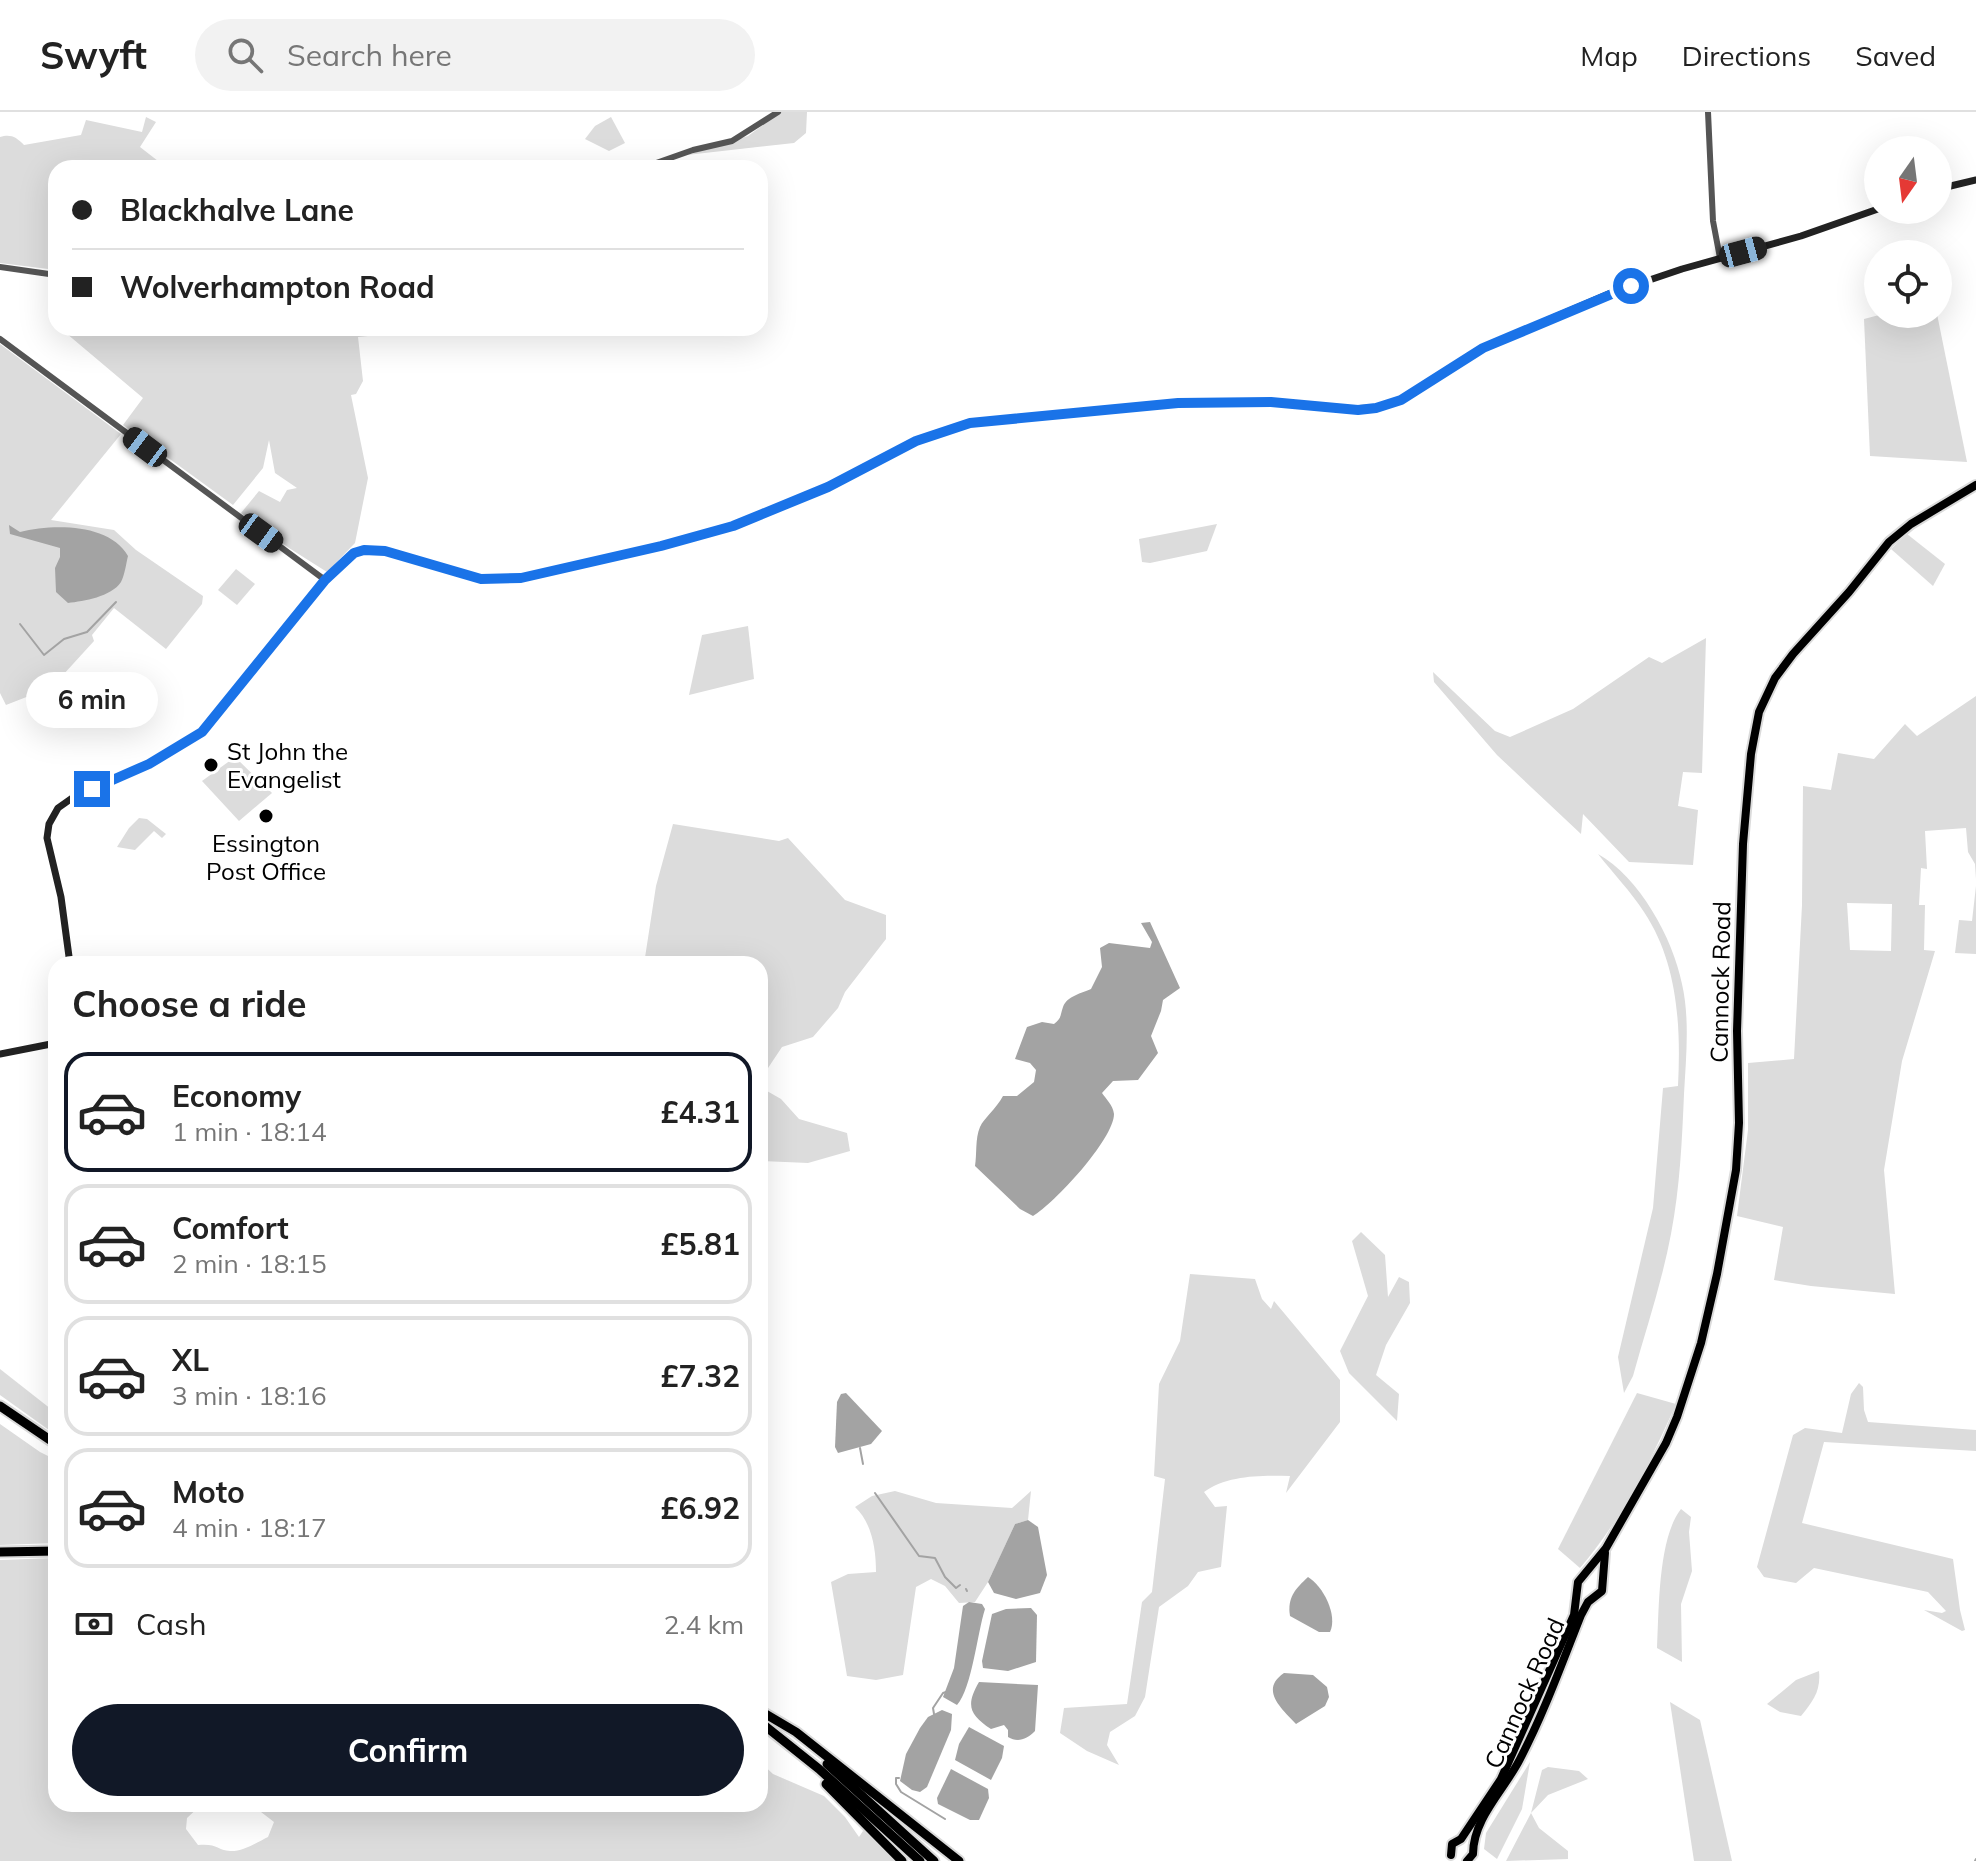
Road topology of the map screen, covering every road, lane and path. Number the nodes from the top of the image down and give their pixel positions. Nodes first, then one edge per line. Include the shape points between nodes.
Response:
1 (778, 112) edge
2 (1708, 112) edge
3 (665, 160) edge
4 (1976, 180) edge
5 (1952, 186) edge
6 (1864, 214) edge
7 (1720, 258) junction
8 (0, 267) edge
9 (48, 274) edge
10 (0, 339) edge
11 (1976, 485) edge
12 (325, 580) junction
13 (69, 956) edge
14 (48, 1045) edge
15 (0, 1054) edge
16 (0, 1406) edge
17 (48, 1439) edge
18 (1606, 1548) junction
19 (48, 1551) edge
20 (0, 1552) edge
21 (1587, 1574) junction
22 (1602, 1583) junction
23 (1579, 1592) junction
24 (1592, 1599) junction
25 (768, 1720) edge
26 (768, 1722) edge
27 (768, 1723) edge
28 (768, 1724) edge
29 (1461, 1839) junction
30 (1473, 1847) junction
31 (1451, 1859) edge
32 (902, 1861) edge
33 (920, 1861) edge
34 (934, 1861) edge
35 (959, 1861) edge
36 (1467, 1861) edge

1 - 3 street via 732,141
2 - 7 street
4 - 5 main road
6 - 7 main road
7 - 12 main road via 1544,321 1483,348 1401,400 1376,408 1165,403 970,423 916,441 828,487 733,526 671,544 493,580 364,550 349,555
8 - 9 street
10 - 12 street
11 - 18 highway, Cannock Road via 1889,542 1793,654 1759,712 1743,844 1739,1123 1730,1209 1709,1312 1677,1417
12 - 13 main road via 202,732 58,808 47,831
14 - 15 main road
16 - 17 highway
18 - 21 highway, Cannock Road
18 - 22 highway, Cannock Road
19 - 20 highway
21 - 22 highway
21 - 23 highway via 1578,1582
22 - 24 highway via 1601,1593
23 - 24 highway
23 - 29 highway, Cannock Road via 1516,1748
24 - 30 highway, Cannock Road via 1543,1712 1486,1813
25 - 35 highway via 796,1732
26 - 34 highway via 828,1765
27 - 33 highway
28 - 32 highway
29 - 30 highway
29 - 31 highway, Cannock Road via 1452,1844
30 - 36 highway, Cannock Road

